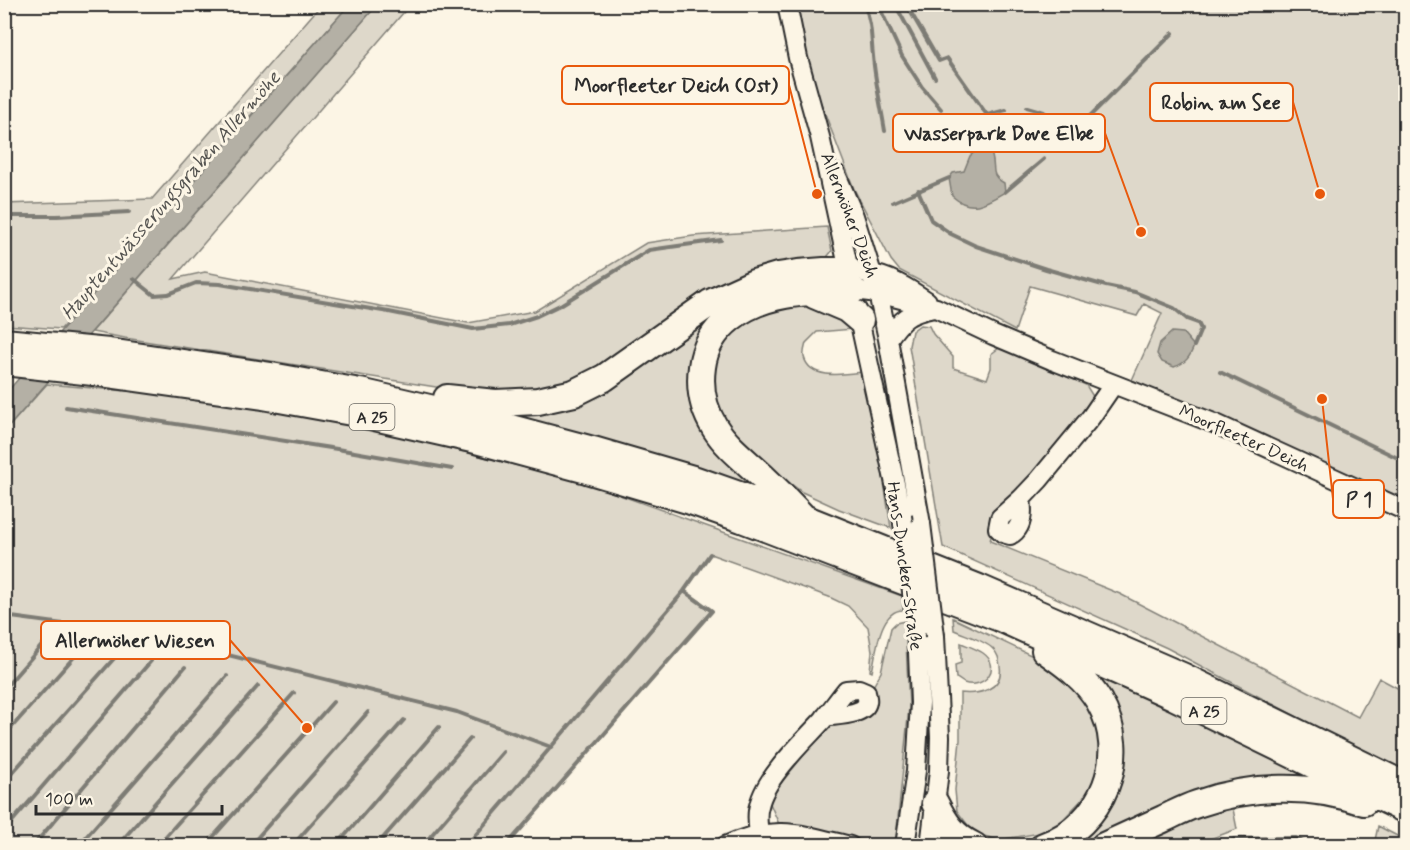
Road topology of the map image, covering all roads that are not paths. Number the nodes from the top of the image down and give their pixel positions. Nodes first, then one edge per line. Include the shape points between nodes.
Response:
1 (787, 4) edge
2 (820, 137) junction
3 (858, 278) junction
4 (805, 292) junction
5 (878, 293) junction
6 (936, 308) junction
7 (860, 320) junction
8 (888, 339) junction
9 (9, 352) edge
10 (101, 362) junction
11 (1113, 385) junction
12 (360, 392) junction
13 (1021, 499) dead end
14 (1406, 511) edge
15 (804, 518) junction
16 (1000, 618) junction
17 (825, 717) dead end
18 (1406, 786) edge
19 (935, 803) junction
20 (1406, 810) edge
21 (1406, 817) edge
22 (759, 834) junction
23 (725, 846) edge
24 (849, 846) edge
25 (905, 846) edge
26 (930, 846) edge
27 (974, 846) edge
28 (1044, 846) edge
29 (1104, 846) edge

1 - 2 street, Allermöher Deich
2 - 3 street, Allermöher Deich
2 - 3 street, Allermöher Deich via 854,216
3 - 4 highway
3 - 5 street, Moorfleeter Deich
3 - 6 street, Moorfleeter Deich via 906,286
3 - 7 street, Hans-Duncker-Straße
3 - 12 highway via 798,273 746,287 710,303 604,378 574,393 538,401 495,403
4 - 7 highway via 837,304
4 - 15 highway via 754,304 729,318 707,346 700,379 705,410 715,428
5 - 6 street, Moorfleeter Deich
5 - 8 street, Hans-Duncker-Straße
6 - 8 street via 909,315
6 - 11 street, Moorfleeter Deich
7 - 25 street, Hans-Duncker-Straße, bridge via 902,516 917,629 921,703
8 - 19 street, Hans-Duncker-Straße, bridge via 921,524 935,636 940,736
9 - 10 highway, A 25
10 - 12 highway, A 25 via 272,376
10 - 16 highway, A 25 via 357,413 587,470 731,515
11 - 13 street
11 - 14 street, Moorfleeter Deich via 1216,424
12 - 15 highway, A 25 via 593,450 696,480
15 - 18 highway, A 25 via 980,588 1182,676
16 - 20 highway, A 25 via 1173,696
16 - 28 highway via 1086,683 1110,728 1112,760 1098,802 1076,828
17 - 22 street via 767,786 759,806
19 - 26 street, Hans-Duncker-Straße
19 - 27 highway via 957,837
21 - 29 highway via 1331,793 1260,789 1195,804
22 - 23 street
22 - 24 street via 801,834

